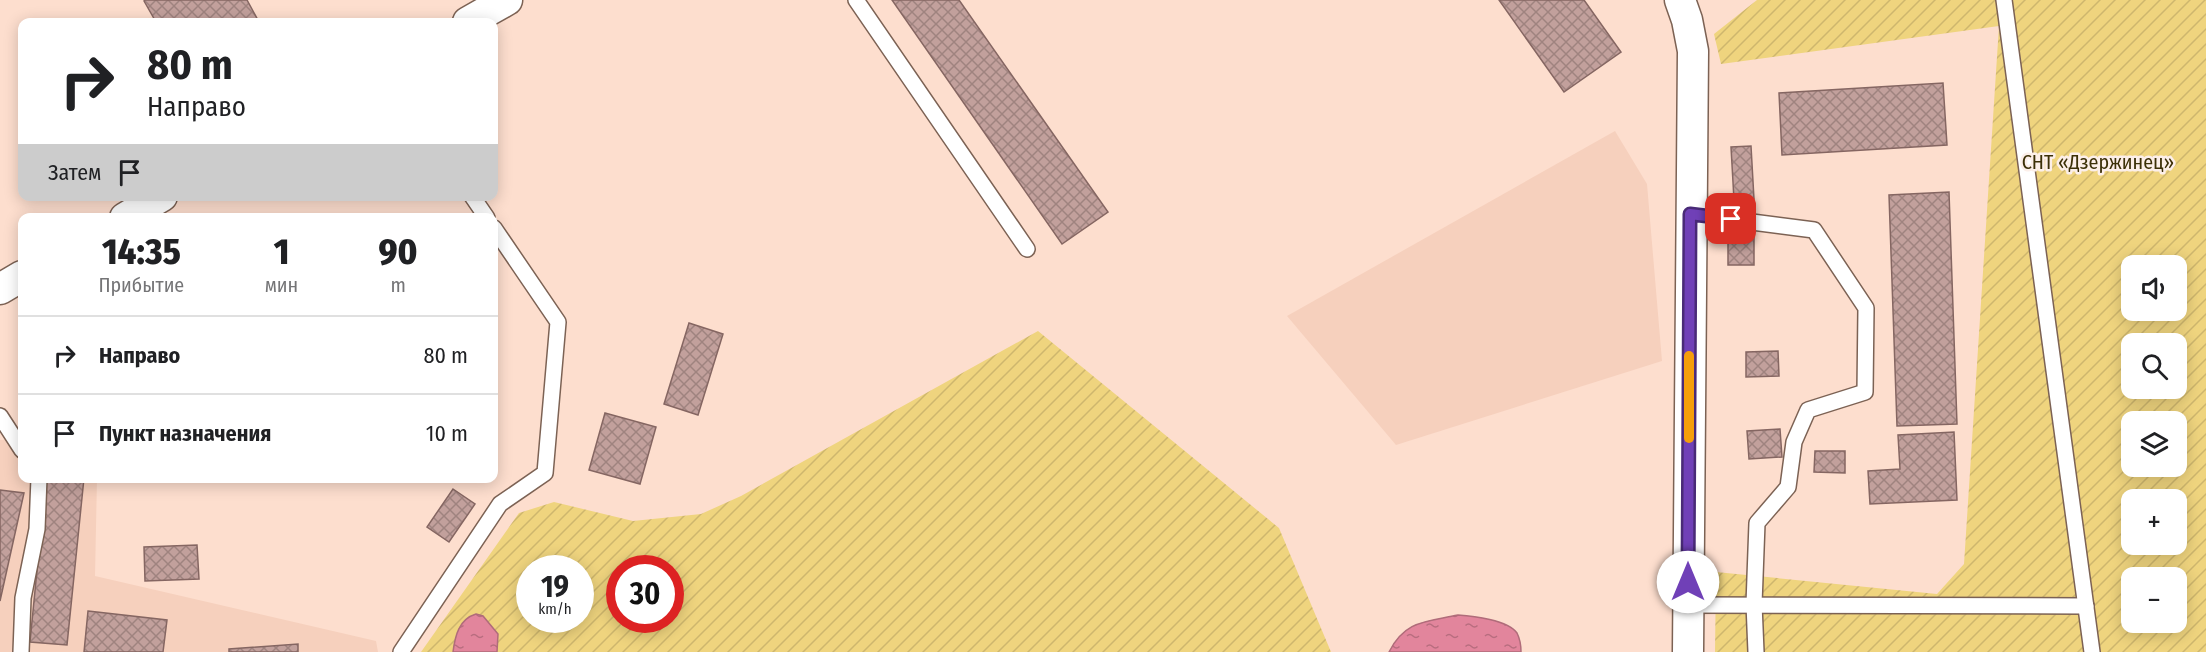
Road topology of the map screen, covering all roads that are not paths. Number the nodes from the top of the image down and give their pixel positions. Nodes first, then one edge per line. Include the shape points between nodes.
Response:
1 (507, 0) edge
2 (856, 0) edge
3 (1680, 0) edge
4 (2004, 0) edge
5 (475, 18) edge
6 (154, 201) edge
7 (133, 213) edge
8 (1690, 214) junction
9 (498, 234) edge
10 (1027, 249) dead end
11 (18, 278) edge
12 (0, 289) edge
13 (0, 416) edge
14 (18, 444) edge
15 (39, 483) edge
16 (1754, 604) junction
17 (1688, 605) junction
18 (2086, 606) junction
19 (20, 652) edge
20 (401, 652) edge
21 (1688, 652) edge
22 (1756, 652) edge
23 (2092, 652) edge

1 - 5 street
2 - 10 lane
3 - 8 street via 1693,51
4 - 18 lane
6 - 7 street
8 - 16 lane via 1814,230 1866,308 1865,392 1808,410 1794,441 1788,487 1757,523
8 - 17 street
9 - 20 lane via 558,322 545,472 500,504
11 - 12 street
13 - 14 lane
15 - 19 lane via 37,529 23,598
16 - 17 lane
16 - 18 lane
16 - 22 lane
17 - 21 street
18 - 23 lane

